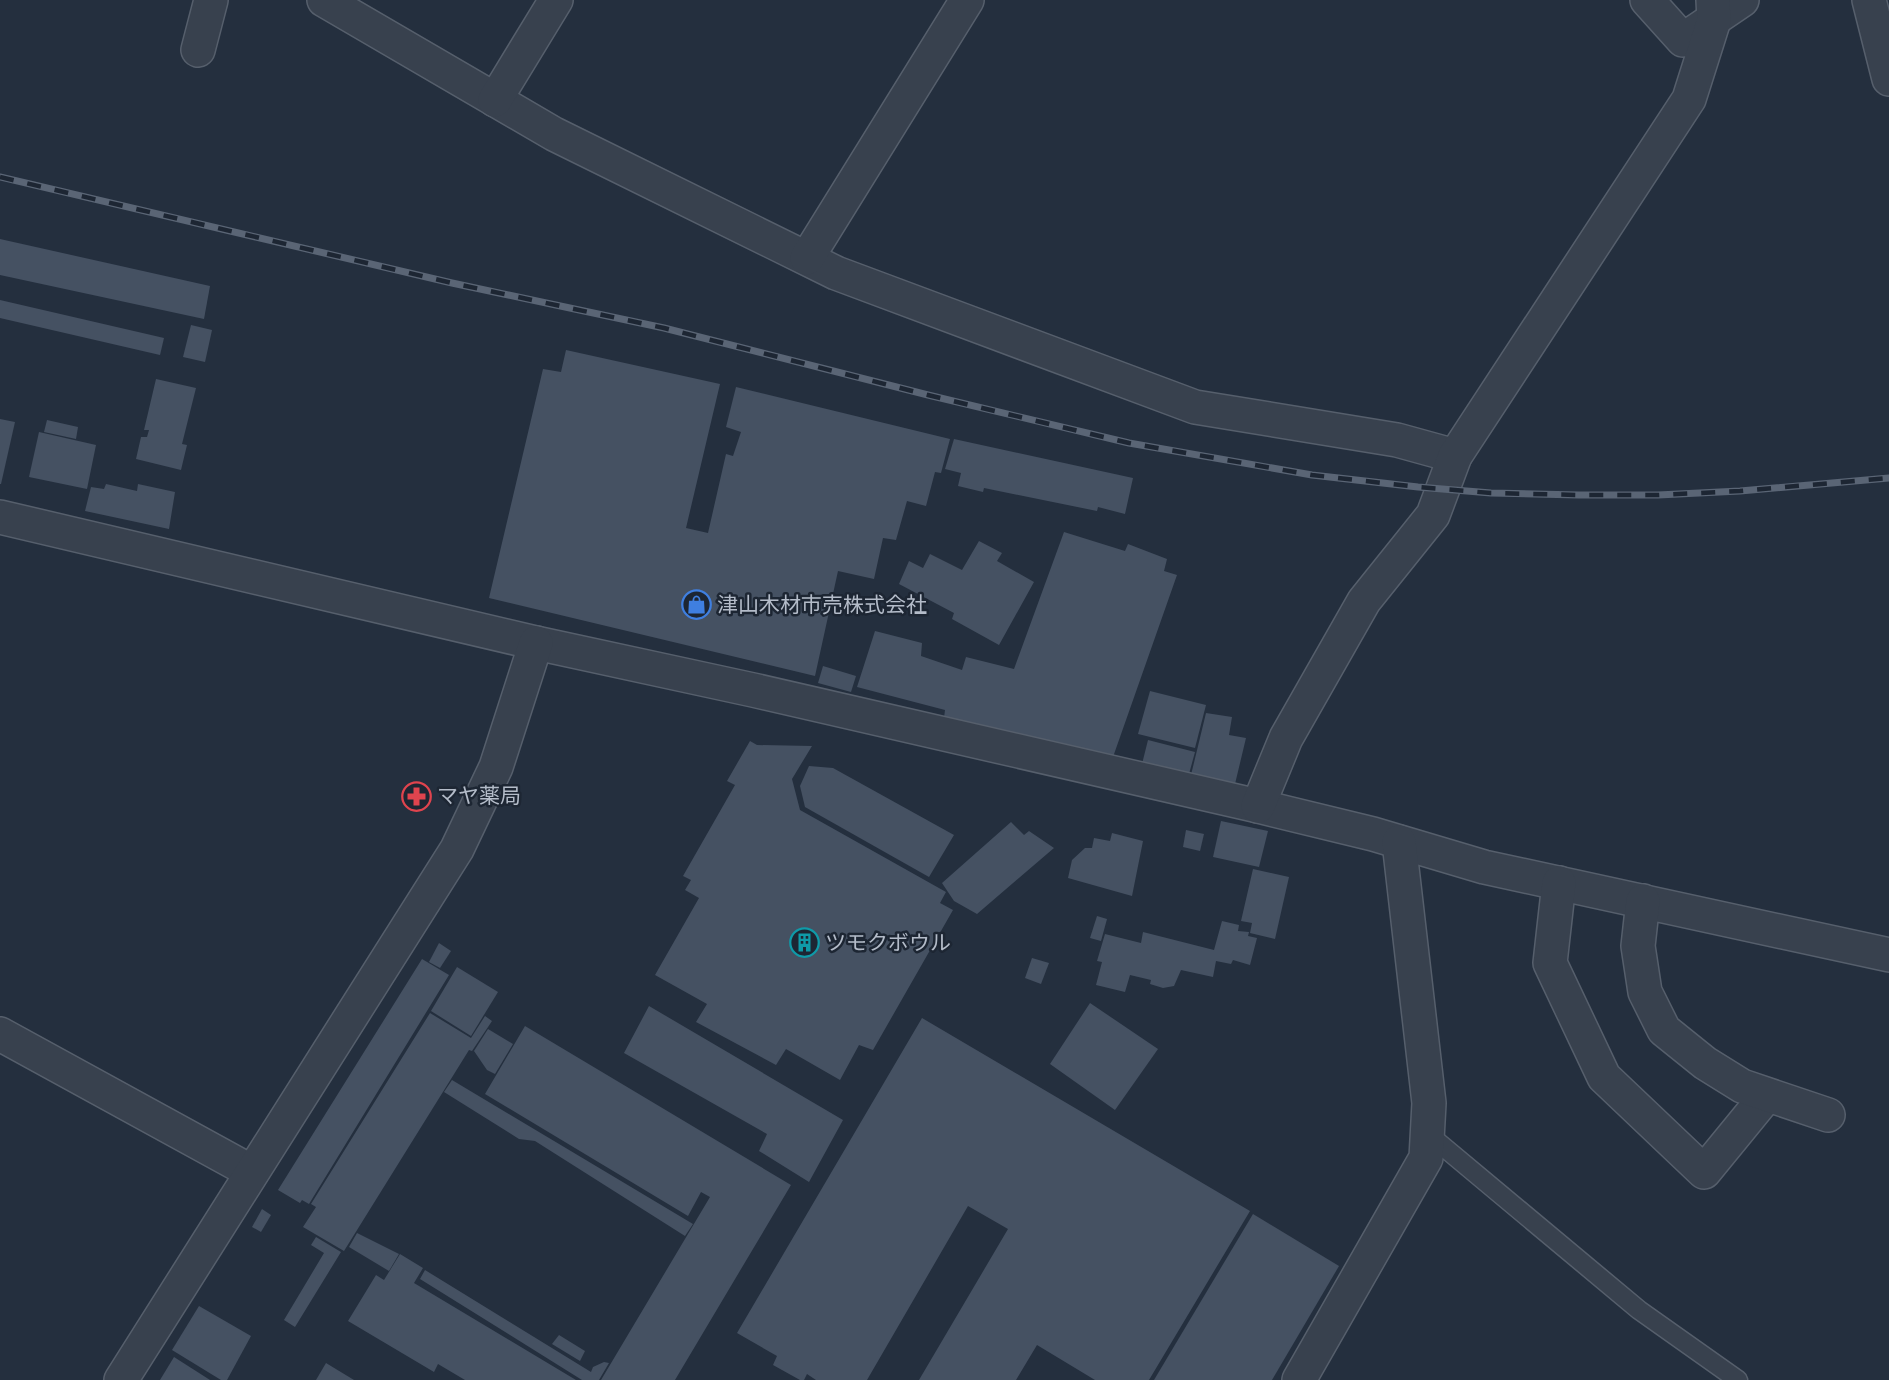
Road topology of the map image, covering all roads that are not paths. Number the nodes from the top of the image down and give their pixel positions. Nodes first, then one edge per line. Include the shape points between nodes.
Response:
1 (211, 0) edge
2 (324, 0) edge
3 (556, 0) edge
4 (967, 0) edge
5 (1647, 0) edge
6 (1742, 0) edge
7 (1869, 0) edge
8 (1714, 10) edge
9 (198, 50) dead end
10 (1889, 79) edge
11 (495, 100) junction
12 (807, 258) junction
13 (1455, 456) junction
14 (0, 518) edge
15 (536, 643) junction
16 (1258, 806) junction
17 (1398, 842) junction
18 (1559, 883) junction
19 (1643, 902) junction
20 (1889, 955) edge
21 (0, 1034) edge
22 (1767, 1095) junction
23 (1828, 1115) dead end
24 (1427, 1132) junction
25 (252, 1172) junction
26 (121, 1380) edge
27 (1299, 1380) edge
28 (1738, 1380) edge

1 - 9 street
2 - 11 street
3 - 11 street
4 - 12 street
5 - 8 street via 1683,40
6 - 8 street
7 - 10 street
8 - 13 street via 1689,99
11 - 12 street via 554,134
12 - 13 street via 836,273 1195,406 1397,440
13 - 16 street via 1432,515 1364,601 1286,738
14 - 15 street
15 - 16 street
15 - 25 street via 496,767 457,849
16 - 17 street
17 - 18 street via 1484,867
17 - 24 street via 1429,1103
18 - 19 street
18 - 22 street via 1550,963 1604,1077 1704,1172
19 - 20 street
19 - 22 street via 1638,946 1645,992 1664,1030 1705,1063 1742,1086
21 - 25 street
22 - 23 street
24 - 27 street via 1425,1158
24 - 28 lane via 1640,1310
25 - 26 street

